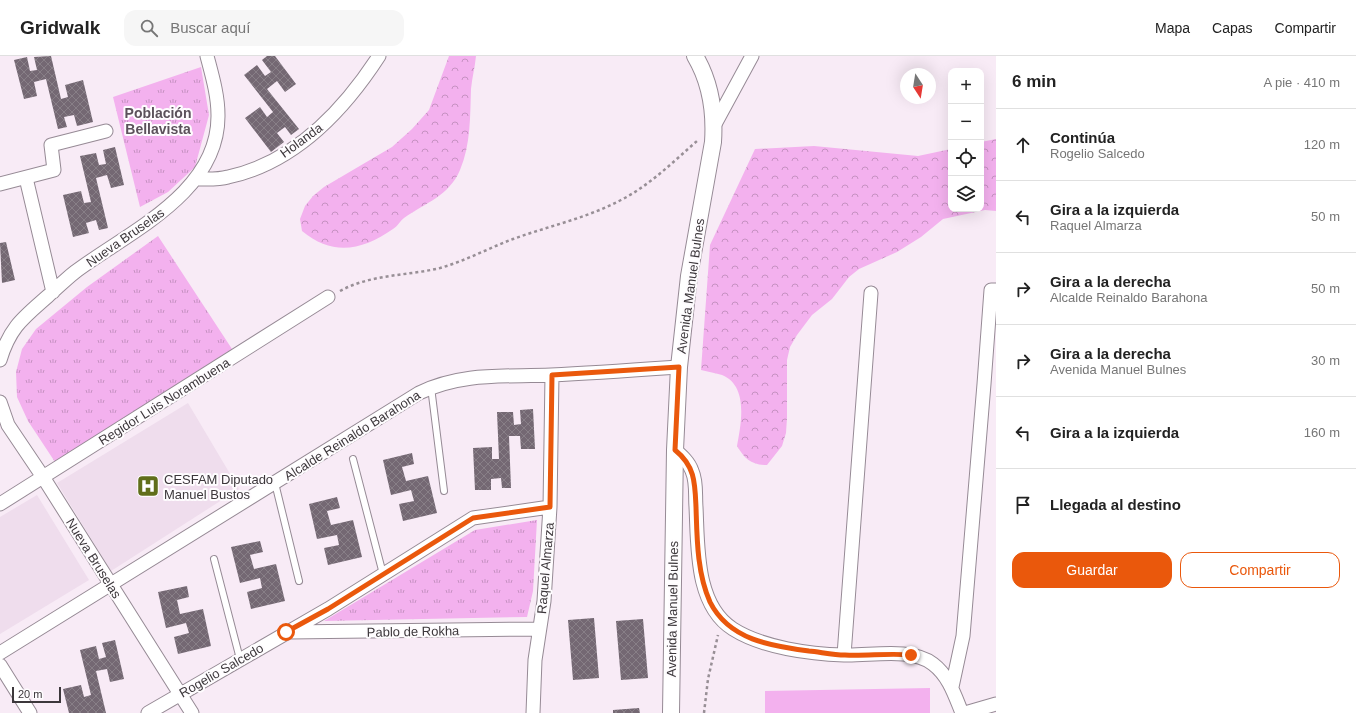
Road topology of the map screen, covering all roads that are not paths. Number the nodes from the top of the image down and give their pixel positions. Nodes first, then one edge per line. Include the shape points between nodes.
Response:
1 (207, 56) edge
2 (379, 56) edge
3 (695, 56) edge
4 (752, 56) edge
5 (714, 126) junction
6 (106, 131) dead end
7 (26, 178) junction
8 (195, 179) junction
9 (0, 184) edge
10 (996, 290) edge
11 (52, 292) junction
12 (871, 293) dead end
13 (328, 297) road end
14 (0, 360) edge
15 (679, 367) junction
16 (552, 375) junction
17 (431, 387) junction
18 (0, 402) edge
19 (675, 450) junction
20 (353, 459) dead end
21 (43, 477) junction
22 (275, 483) junction
23 (444, 492) dead end
24 (0, 504) edge
25 (550, 507) junction
26 (214, 559) dead end
27 (384, 574) junction
28 (299, 581) dead end
29 (111, 585) junction
30 (539, 629) junction
31 (286, 632) junction
32 (0, 653) edge
33 (844, 655) junction
34 (240, 659) junction
35 (0, 666) edge
36 (952, 687) junction
37 (180, 694) junction
38 (996, 704) edge
39 (30, 713) edge
40 (148, 713) edge
41 (192, 713) edge
42 (533, 713) edge
43 (671, 713) edge
44 (964, 713) edge

1 - 8 street, Nueva Bruselas via 218,102 217,130 207,161
2 - 8 street, Holanda via 337,112 300,144 244,174 226,178
3 - 5 street, Avenida Manuel Bulnes via 706,79
4 - 5 street
5 - 15 street, Avenida Manuel Bulnes via 688,276
6 - 7 street via 51,145 54,170
7 - 9 street
7 - 11 street
8 - 11 street, Nueva Bruselas via 168,206 74,272
10 - 36 street via 990,290 963,636
11 - 14 street, Nueva Bruselas via 17,323
12 - 33 street
13 - 21 street, Regidor Luis Norambuena
15 - 16 street, Alcalde Reinaldo Barahona
15 - 19 street, Avenida Manuel Bulnes
16 - 17 street, Alcalde Reinaldo Barahona via 462,378
16 - 25 street, Raquel Almarza
17 - 22 street, Alcalde Reinaldo Barahona
17 - 23 lane
18 - 21 street, Nueva Bruselas via 8,424
19 - 33 street via 688,462 694,477 702,577 710,602 722,620 744,636 774,646
19 - 43 street, Avenida Manuel Bulnes
20 - 27 lane
21 - 24 street, Regidor Luis Norambuena
21 - 29 street, Nueva Bruselas
22 - 28 lane
22 - 29 street, Alcalde Reinaldo Barahona
25 - 27 street, Rogelio Salcedo via 473,518
25 - 30 street, Raquel Almarza via 544,600
26 - 34 lane
27 - 31 street, Rogelio Salcedo
29 - 32 street, Alcalde Reinaldo Barahona
29 - 37 street, Nueva Bruselas
30 - 31 street, Pablo de Rokha
30 - 42 street, Raquel Almarza
31 - 34 street, Rogelio Salcedo
33 - 36 street via 919,656 933,664
34 - 37 street, Rogelio Salcedo
35 - 39 street
36 - 44 street
37 - 40 street, Rogelio Salcedo
37 - 41 street, Nueva Bruselas
38 - 44 street

